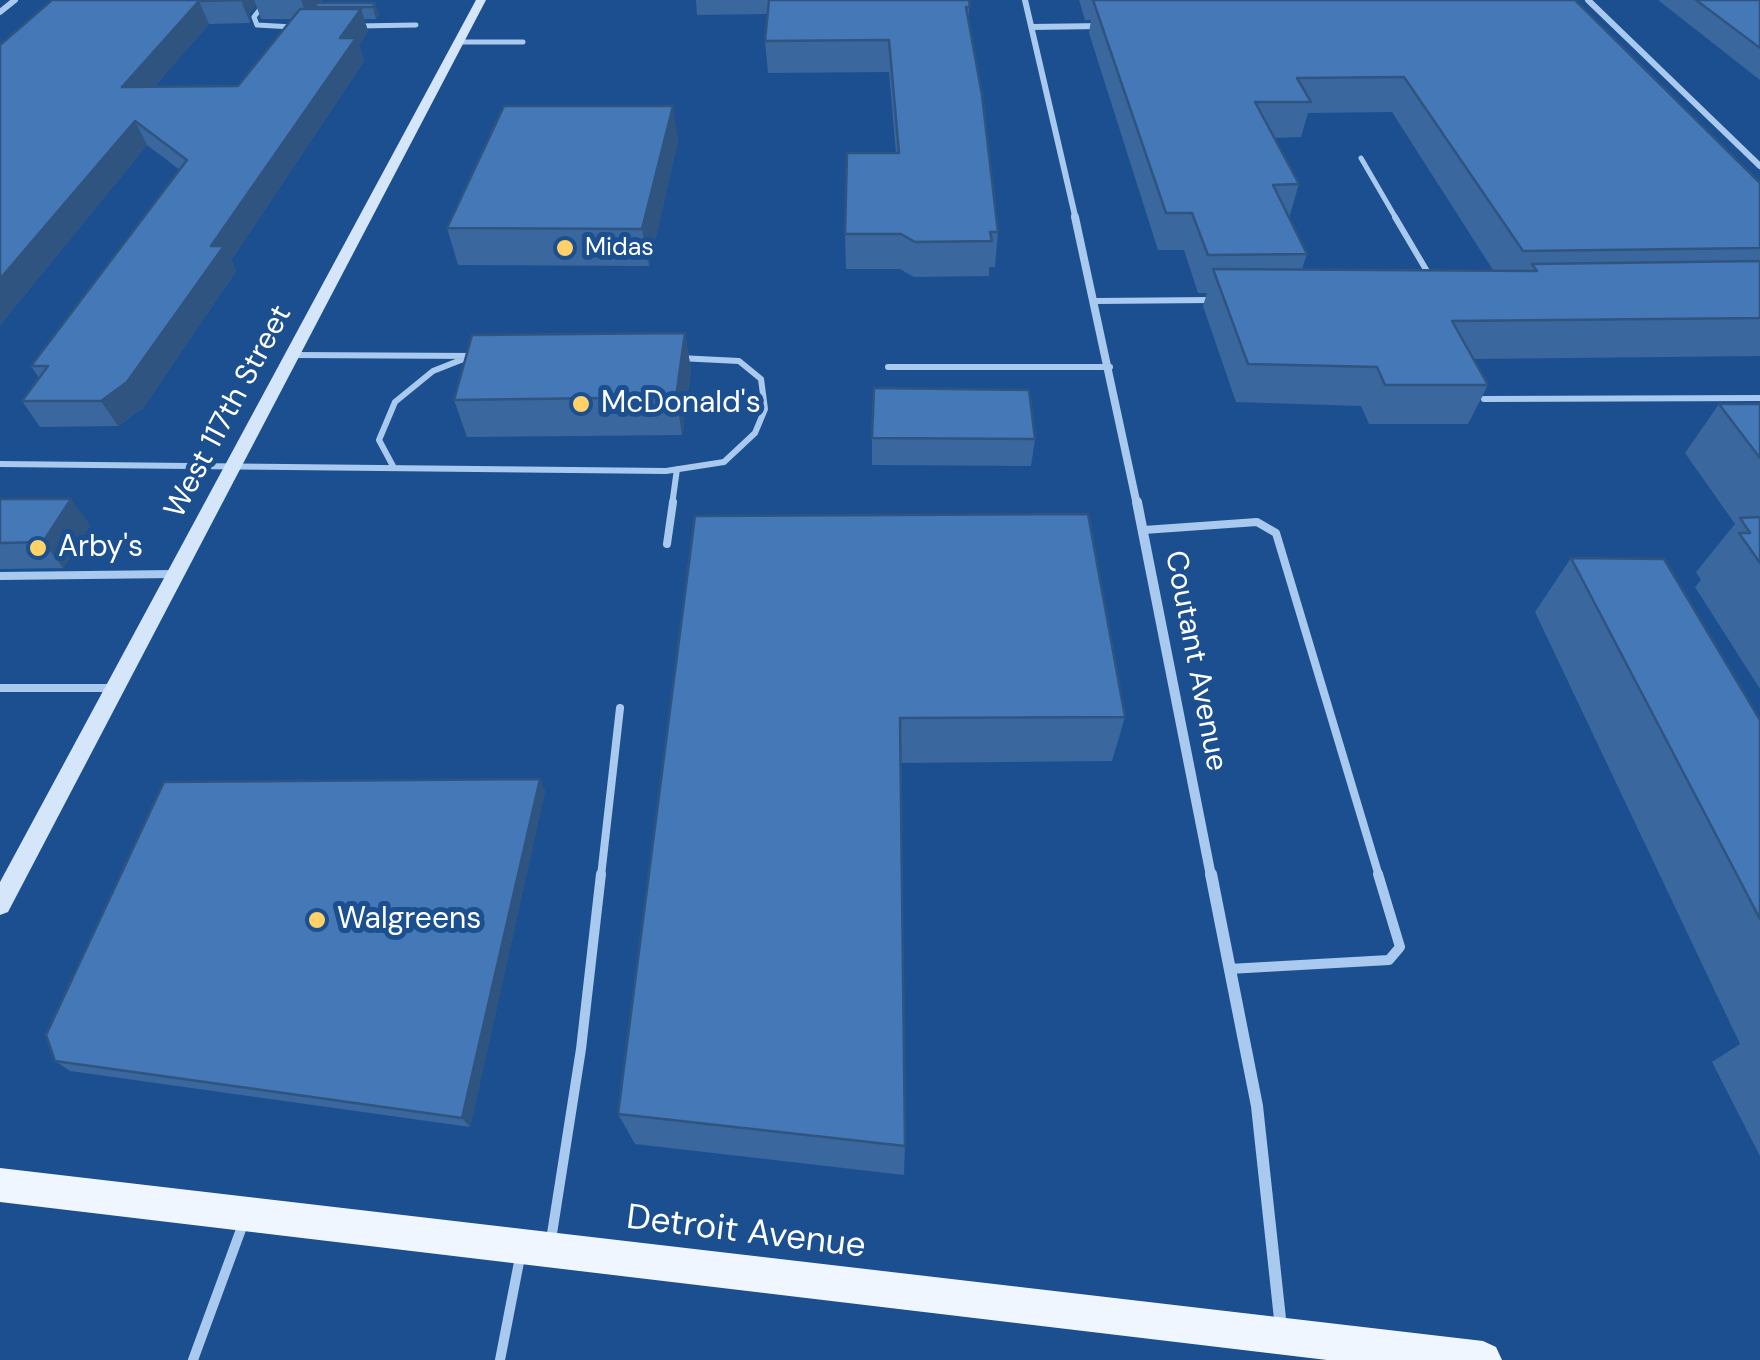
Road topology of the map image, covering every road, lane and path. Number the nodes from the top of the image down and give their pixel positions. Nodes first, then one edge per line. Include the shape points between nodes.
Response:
1 (15, 0) edge
2 (267, 0) edge
3 (481, 0) edge
4 (1025, 0) edge
5 (1588, 0) edge
6 (0, 12) edge
7 (416, 26) dead end
8 (1032, 26) junction
9 (1105, 26) edge
10 (311, 27) edge
11 (346, 27) edge
12 (459, 42) junction
13 (523, 42) dead end
14 (1362, 158) dead end
15 (1760, 166) edge
16 (1434, 284) edge
17 (1215, 300) edge
18 (1096, 301) junction
19 (294, 354) junction
20 (470, 356) junction
21 (490, 356) edge
22 (667, 358) edge
23 (888, 367) dead end
24 (1110, 367) junction
25 (1760, 398) edge
26 (1484, 399) edge
27 (0, 464) edge
28 (234, 466) junction
29 (394, 468) junction
30 (677, 470) junction
31 (1144, 530) junction
32 (667, 544) dead end
33 (176, 574) junction
34 (0, 576) edge
35 (0, 688) edge
36 (116, 688) junction
37 (620, 708) dead end
38 (0, 905) edge
39 (1229, 969) junction
40 (0, 1185) edge
41 (247, 1214) junction
42 (535, 1248) junction
43 (1284, 1348) edge
44 (192, 1360) edge
45 (500, 1360) edge
46 (1483, 1360) edge

1 - 6 street
2 - 10 lane via 254,17 257,25
3 - 12 main road, West 117th Street
4 - 8 street, Coutant Avenue
5 - 15 street
7 - 11 lane
8 - 9 street
8 - 18 street, Coutant Avenue
12 - 13 lane
12 - 19 main road, West 117th Street
14 - 16 lane
17 - 18 lane
18 - 24 street, Coutant Avenue
19 - 20 lane
19 - 28 main road, West 117th Street
20 - 21 lane
20 - 29 lane via 434,371 395,402 379,440
22 - 30 lane via 739,361 761,378 765,409 754,433 724,462
23 - 24 lane
24 - 31 street, Coutant Avenue
25 - 26 lane
27 - 28 lane
28 - 29 lane
28 - 33 main road, West 117th Street
29 - 30 lane
30 - 32 lane
31 - 39 street, Coutant Avenue
31 - 39 lane via 1257,522 1276,533 1400,947 1389,960
33 - 34 lane
33 - 36 main road, West 117th Street
35 - 36 lane
36 - 38 main road, West 117th Street
37 - 42 lane via 581,1050
39 - 43 street, Coutant Avenue via 1256,1106
40 - 41 main road, Detroit Avenue
41 - 42 main road, Detroit Avenue
41 - 44 lane
42 - 43 main road, Detroit Avenue
42 - 45 lane
43 - 46 main road, Detroit Avenue

